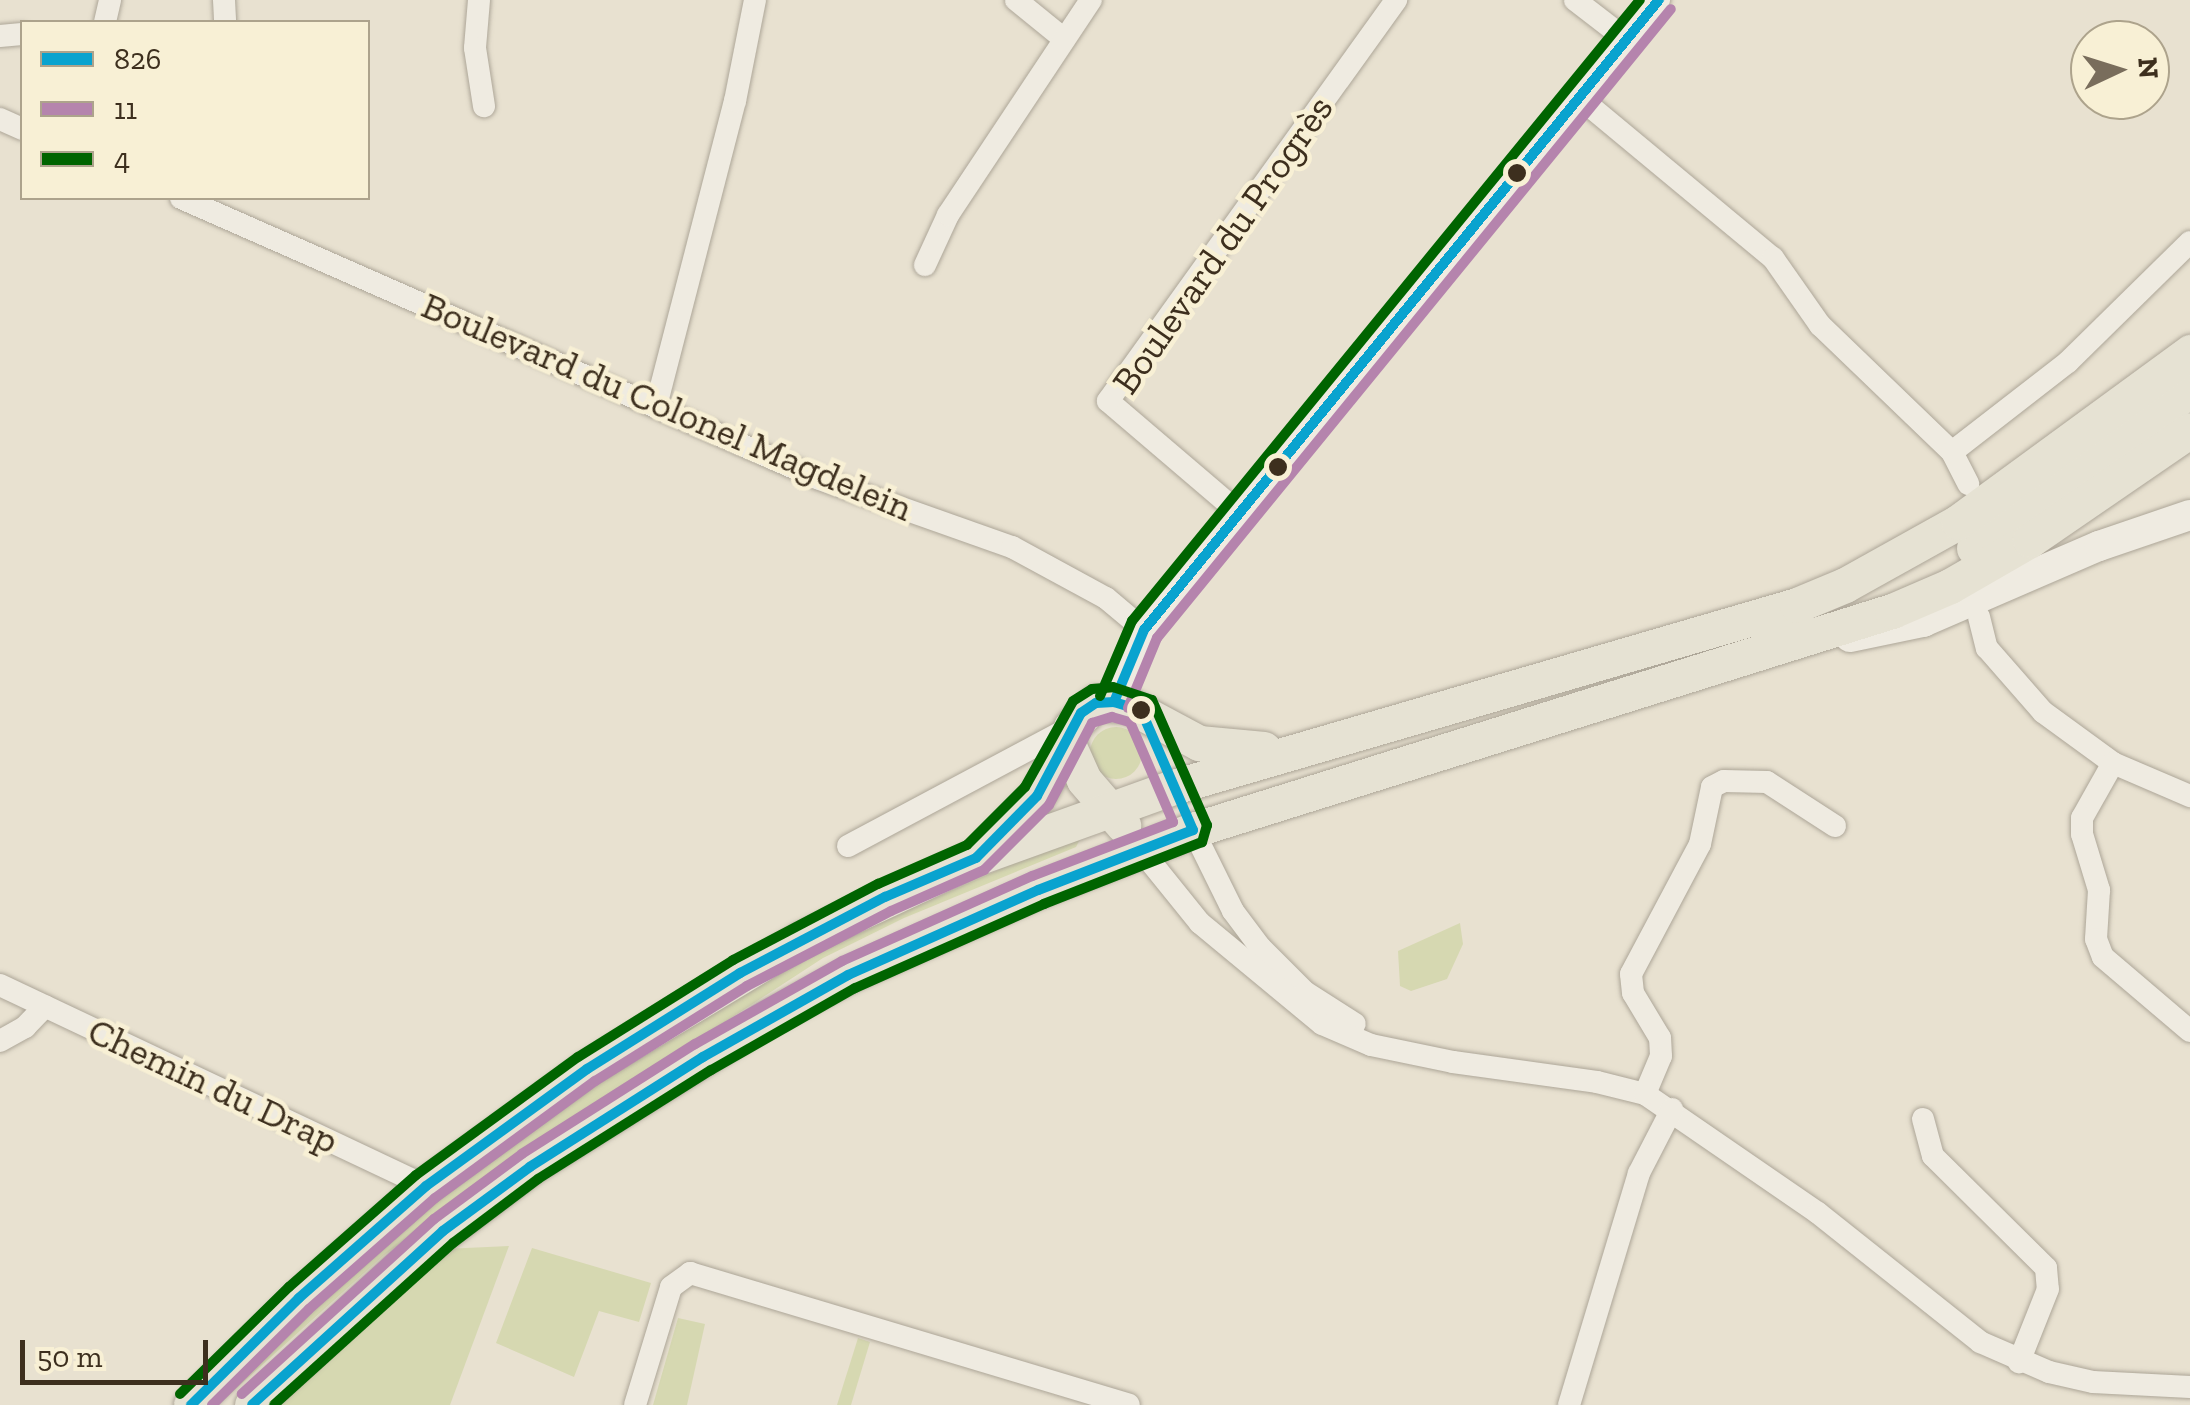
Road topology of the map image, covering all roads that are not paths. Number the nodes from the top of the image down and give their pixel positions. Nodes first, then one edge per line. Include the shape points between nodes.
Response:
1 (479, 0) edge
2 (754, 0) edge
3 (1016, 0) edge
4 (1091, 0) edge
5 (1396, 0) edge
6 (1575, 0) edge
7 (1659, 0) edge
8 (1064, 39) junction
9 (1627, 40) junction
10 (1580, 98) junction
11 (484, 106) dead end
12 (191, 200) edge
13 (227, 207) edge
14 (2190, 242) edge
15 (925, 265) dead end
16 (2190, 352) edge
17 (2190, 390) edge
18 (656, 406) junction
19 (2190, 430) edge
20 (1952, 452) junction
21 (1968, 484) dead end
22 (1238, 512) junction
23 (2190, 514) edge
24 (1978, 618) dead end
25 (1144, 630) junction
26 (1797, 642) junction
27 (1127, 706) junction
28 (1069, 736) junction
29 (1291, 750) junction
30 (2113, 763) junction
31 (1172, 787) junction
32 (2190, 796) edge
33 (1111, 809) junction
34 (1834, 826) dead end
35 (1193, 830) junction
36 (848, 846) dead end
37 (1142, 850) junction
38 (976, 858) junction
39 (0, 985) edge
40 (46, 1006) junction
41 (2190, 1031) edge
42 (0, 1041) edge
43 (1645, 1094) junction
44 (1672, 1109) junction
45 (1924, 1119) dead end
46 (426, 1186) junction
47 (2019, 1362) junction
48 (2190, 1388) edge
49 (191, 1405) edge
50 (252, 1405) edge
51 (635, 1405) edge
52 (1130, 1405) edge
53 (1569, 1405) edge

1 - 11 street via 475,48
2 - 18 street via 735,101
3 - 8 street
4 - 8 street
5 - 22 street, Boulevard du Progrès via 1108,401
6 - 9 street
7 - 9 street
8 - 15 street via 948,215
9 - 10 street
10 - 20 street via 1773,258 1820,326
10 - 22 street
12 - 13 street, Boulevard du Colonel Magdelein
13 - 18 street, Boulevard du Colonel Magdelein
14 - 20 street via 2068,362
16 - 29 main road via 1958,522 1829,592
17 - 26 main road via 1990,538
18 - 25 street, Boulevard du Colonel Magdelein via 840,487 1028,554 1106,598
19 - 26 main road via 2030,540 1950,586
20 - 21 street
22 - 25 street
23 - 26 street via 1923,622
24 - 30 street via 1987,648 2005,672 2043,712
25 - 27 street
26 - 35 main road
27 - 28 main road via 1096,704
27 - 29 main road via 1199,744
27 - 31 main road
28 - 33 main road via 1084,780
28 - 36 street
28 - 38 main road via 1037,796
29 - 31 main road
30 - 32 street
30 - 41 street via 2082,818 2098,890 2096,939 2103,958
31 - 33 main road
31 - 35 main road
33 - 37 main road
33 - 38 main road
34 - 43 street via 1767,782 1712,787 1700,844 1631,974 1634,993 1660,1038 1661,1056
35 - 37 main road
35 - 43 street via 1233,911 1260,947 1336,1014 1404,1039 1598,1068 1636,1082
37 - 43 street via 1200,923 1322,1024 1412,1054
37 - 50 main road via 848,975 661,1083 443,1231
38 - 46 main road via 740,973 587,1069
39 - 40 street, Chemin du Drap
40 - 42 street
40 - 46 street, Chemin du Drap
43 - 44 street
44 - 47 street via 1818,1213 1980,1342
44 - 53 street via 1639,1173
45 - 47 street via 1933,1156 2046,1268 2048,1289
46 - 49 main road
47 - 48 street via 2093,1382
51 - 52 street via 668,1296 682,1275 699,1274

